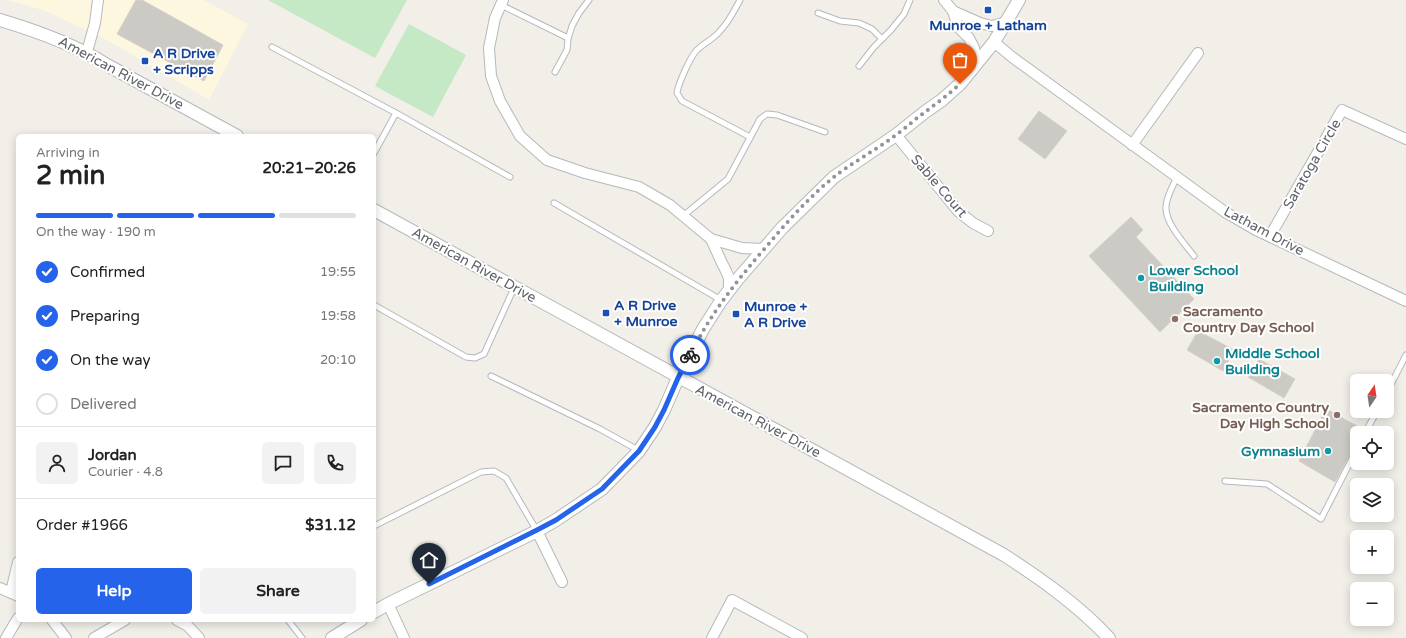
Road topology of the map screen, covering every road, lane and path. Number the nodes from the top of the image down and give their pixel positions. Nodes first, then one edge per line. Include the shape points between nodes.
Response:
1 (98, 0) edge
2 (589, 0) edge
3 (740, 0) edge
4 (910, 0) edge
5 (944, 0) edge
6 (1019, 0) edge
7 (502, 2) edge
8 (953, 11) junction
9 (818, 13) dead end
10 (0, 20) edge
11 (1007, 22) junction
12 (568, 38) junction
13 (882, 39) junction
14 (994, 42) junction
15 (272, 47) dead end
16 (87, 52) junction
17 (1198, 53) dead end
18 (859, 66) dead end
19 (973, 69) junction
20 (556, 72) dead end
21 (396, 113) junction
22 (825, 132) dead end
23 (233, 134) edge
24 (896, 135) junction
25 (750, 137) junction
26 (1406, 140) edge
27 (1132, 145) junction
28 (376, 149) edge
29 (510, 177) dead end
30 (1177, 177) junction
31 (554, 203) dead end
32 (376, 211) edge
33 (683, 216) junction
34 (988, 231) dead end
35 (1270, 236) junction
36 (711, 239) junction
37 (764, 248) junction
38 (1194, 256) dead end
39 (514, 287) junction
40 (725, 296) junction
41 (1406, 301) edge
42 (376, 306) edge
43 (1406, 355) edge
44 (491, 376) dead end
45 (678, 378) junction
46 (1394, 378) edge
47 (639, 451) junction
48 (1350, 462) edge
49 (1224, 481) dead end
50 (376, 525) edge
51 (537, 530) junction
52 (16, 578) edge
53 (562, 582) dead end
54 (0, 588) edge
55 (14, 594) edge
56 (388, 604) junction
57 (376, 611) edge
58 (16, 621) edge
59 (54, 622) edge
60 (122, 622) edge
61 (181, 622) edge
62 (290, 622) edge
63 (358, 622) edge
64 (1104, 636) edge
65 (6, 638) edge
66 (66, 638) edge
67 (94, 638) edge
68 (199, 638) edge
69 (302, 638) edge
70 (332, 638) edge
71 (404, 638) edge
72 (712, 638) edge
73 (802, 638) edge

1 - 16 street via 95,24
2 - 12 lane via 579,13
3 - 25 lane via 720,32 697,51 678,85 677,93 682,101
4 - 13 lane via 904,14
5 - 8 street
6 - 11 street
7 - 12 lane
7 - 33 street via 495,18 489,48 491,76 500,100 520,136 547,160 639,187 670,205
8 - 11 street via 992,26
8 - 19 street via 958,27 969,38 974,48 976,57
9 - 13 lane via 840,21 859,23 872,29
10 - 16 street, American River Drive
11 - 14 street
12 - 20 lane via 567,50
13 - 18 lane
14 - 19 street
14 - 27 street, Latham Drive
15 - 21 lane
16 - 23 street, American River Drive
17 - 27 street
19 - 24 street via 942,100
21 - 28 lane
21 - 29 lane
22 - 25 lane via 777,115 767,114 760,119
24 - 34 street, Sable Court via 958,211
24 - 37 street via 834,177
25 - 33 lane via 728,179
26 - 35 street, Saratoga Circle via 1342,110
27 - 30 street, Latham Drive
30 - 35 street, Latham Drive via 1225,212
30 - 38 lane via 1166,208 1170,224
31 - 40 lane
32 - 39 street, American River Drive
33 - 36 street
35 - 41 street, Latham Drive
36 - 37 street via 742,248
36 - 40 street via 729,278
37 - 40 street
39 - 42 lane via 484,354 475,358 466,357
39 - 45 street, American River Drive
40 - 45 street via 703,329
43 - 46 lane
44 - 47 lane
45 - 47 street via 655,427
45 - 64 street, American River Drive via 1004,555 1066,599
47 - 51 street via 602,489
48 - 49 lane via 1320,519 1266,484
50 - 51 lane via 488,470 506,478
51 - 53 street
51 - 56 street
52 - 55 street
54 - 55 street
56 - 57 street
56 - 71 street
58 - 65 street
59 - 66 street
60 - 67 street
61 - 68 street
62 - 69 lane
63 - 70 street
72 - 73 street via 732,600

